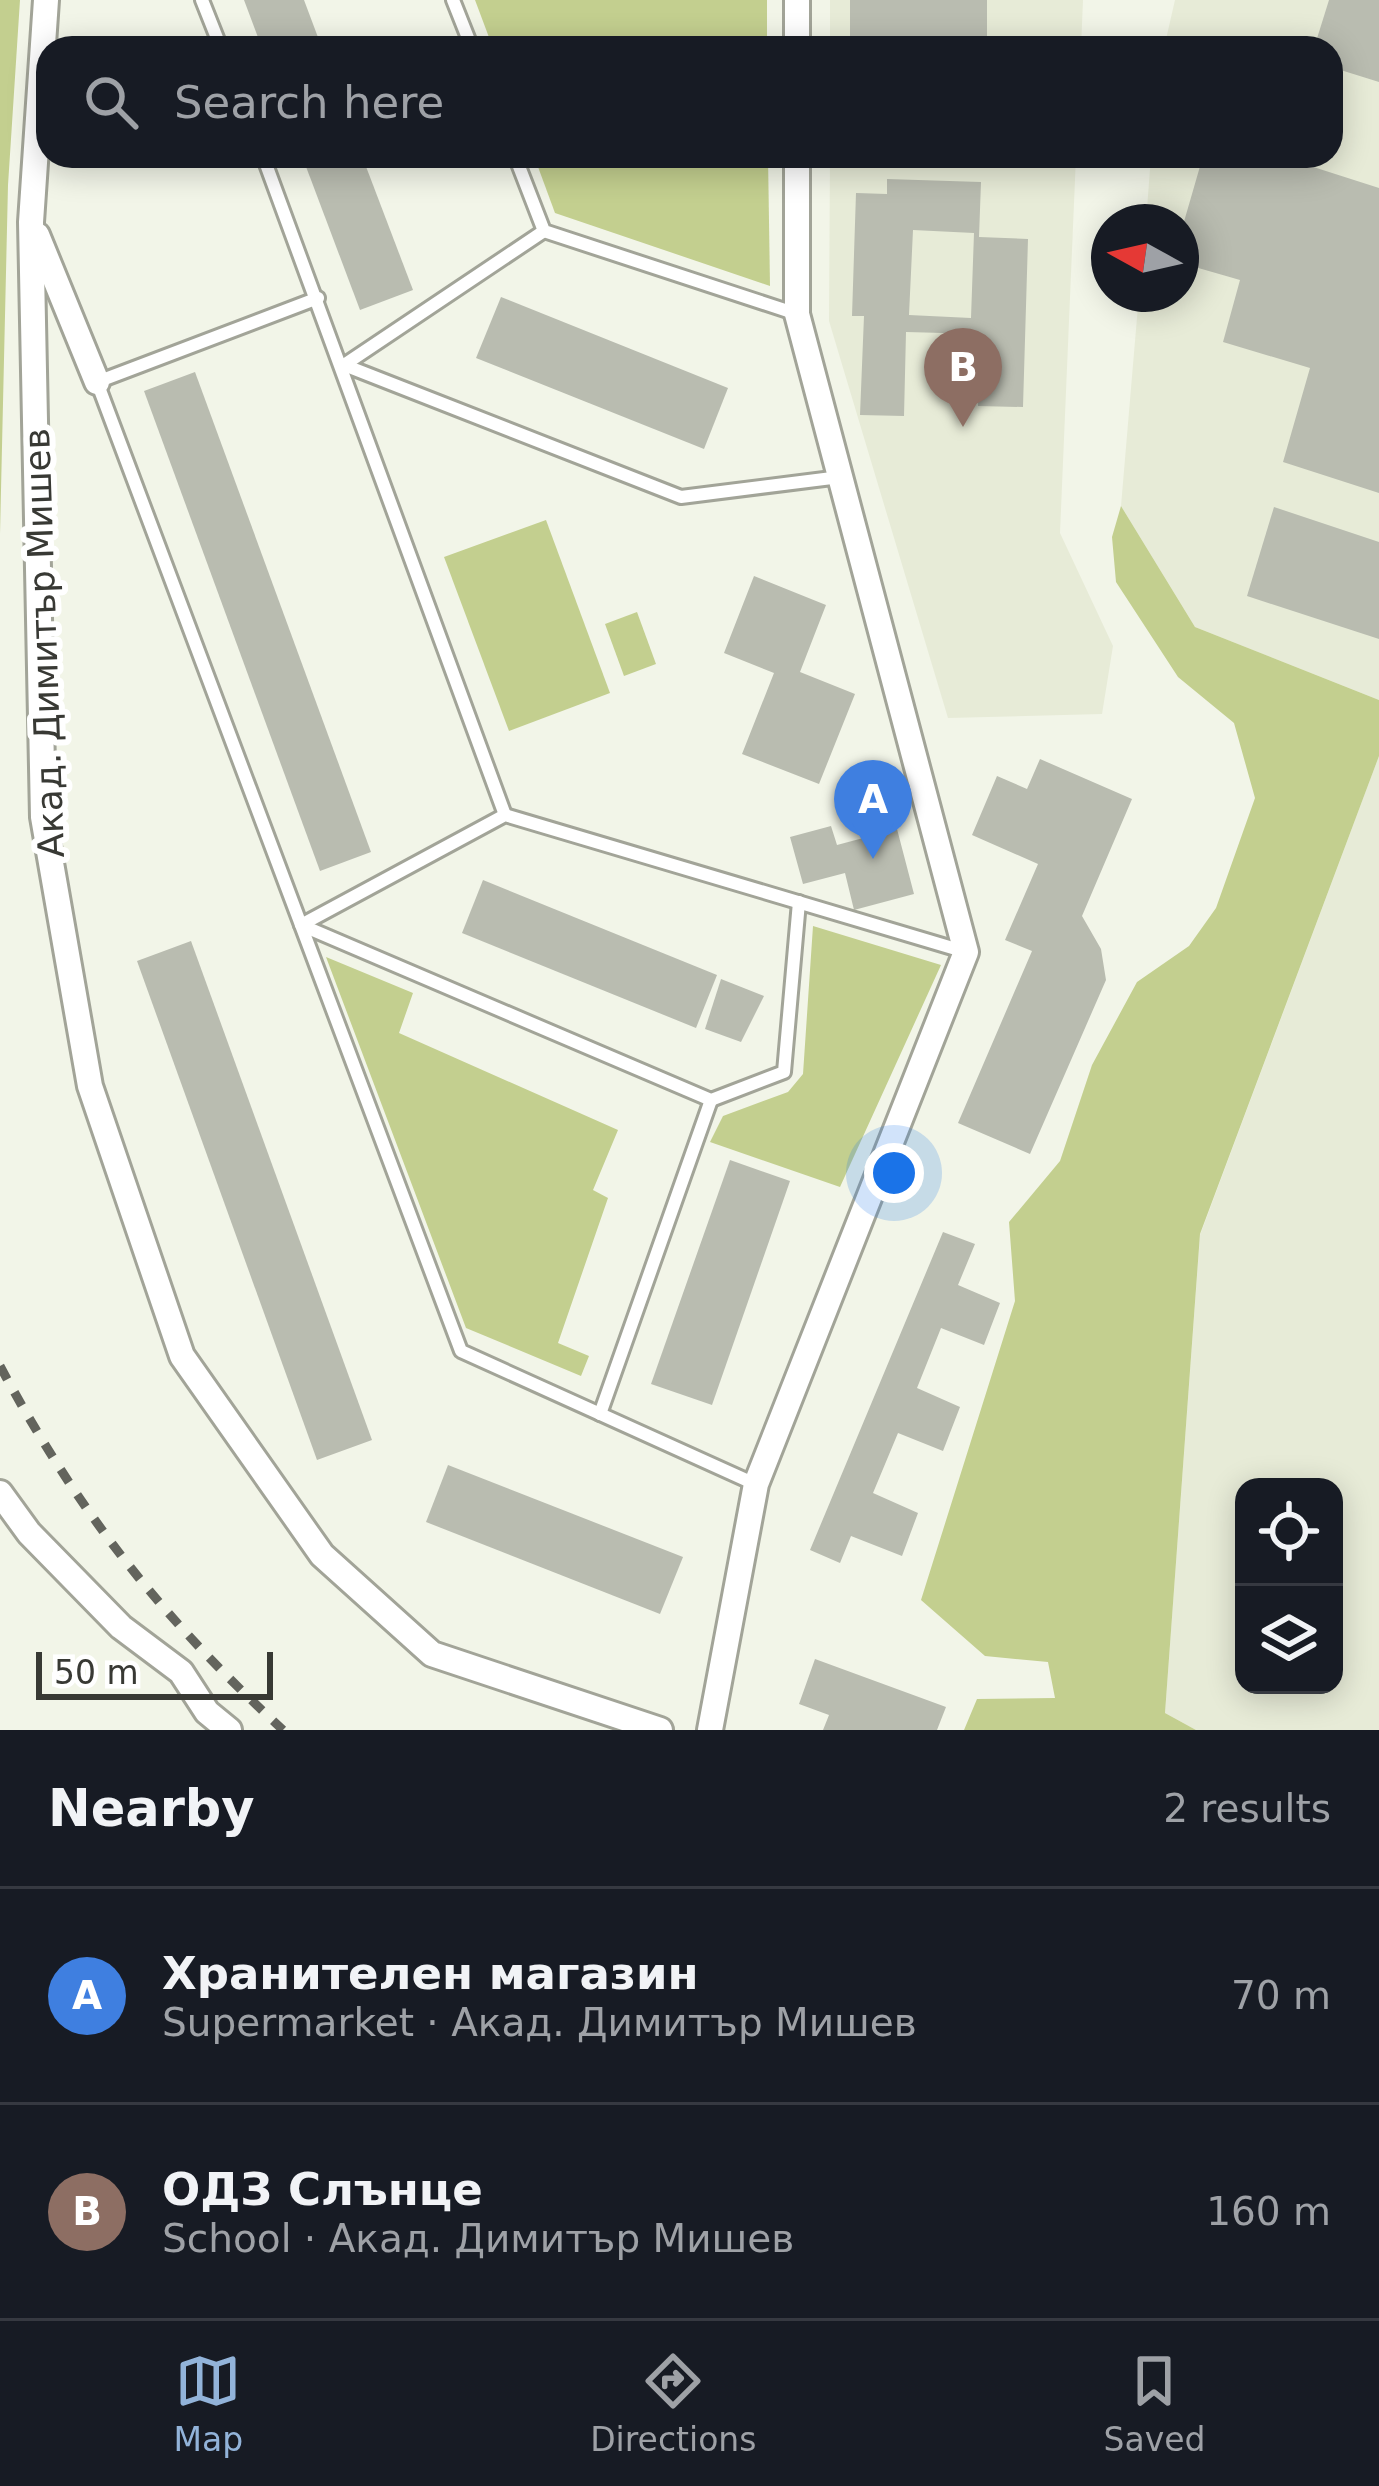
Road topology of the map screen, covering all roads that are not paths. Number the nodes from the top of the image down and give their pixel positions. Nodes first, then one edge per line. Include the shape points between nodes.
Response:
1 (46, 0) edge
2 (202, 0) edge
3 (453, 0) edge
4 (797, 0) edge
5 (44, 36) edge
6 (216, 36) edge
7 (467, 36) edge
8 (797, 36) edge
9 (36, 148) edge
10 (267, 168) edge
11 (520, 168) edge
12 (797, 168) edge
13 (31, 222) junction
14 (544, 231) junction
15 (318, 298) junction
16 (797, 314) junction
17 (344, 365) junction
18 (97, 382) junction
19 (840, 477) junction
20 (505, 815) junction
21 (799, 902) junction
22 (301, 925) junction
23 (966, 952) junction
24 (711, 1100) junction
25 (600, 1414) junction
26 (756, 1484) junction
27 (0, 1493) edge
28 (229, 1730) edge
29 (660, 1730) edge
30 (710, 1730) edge

1 - 5 street, Акад. Димитър Мишев
2 - 6 lane
3 - 7 lane
4 - 8 street
9 - 13 street, Акад. Димитър Мишев
10 - 15 lane
11 - 14 lane
12 - 16 street
13 - 18 street
13 - 29 street, Акад. Димитър Мишев via 43,817 90,1086 182,1356 322,1555 432,1654
14 - 16 lane
14 - 17 lane
15 - 17 lane
15 - 18 lane
16 - 19 street
17 - 19 lane via 681,497
17 - 20 lane
18 - 22 lane
19 - 23 street
20 - 21 lane
20 - 22 lane
21 - 23 lane
21 - 24 lane via 784,1072
22 - 24 lane
22 - 25 lane via 461,1351
23 - 26 street
24 - 25 lane
25 - 26 lane
26 - 30 street
27 - 28 street via 29,1534 121,1627 181,1672

